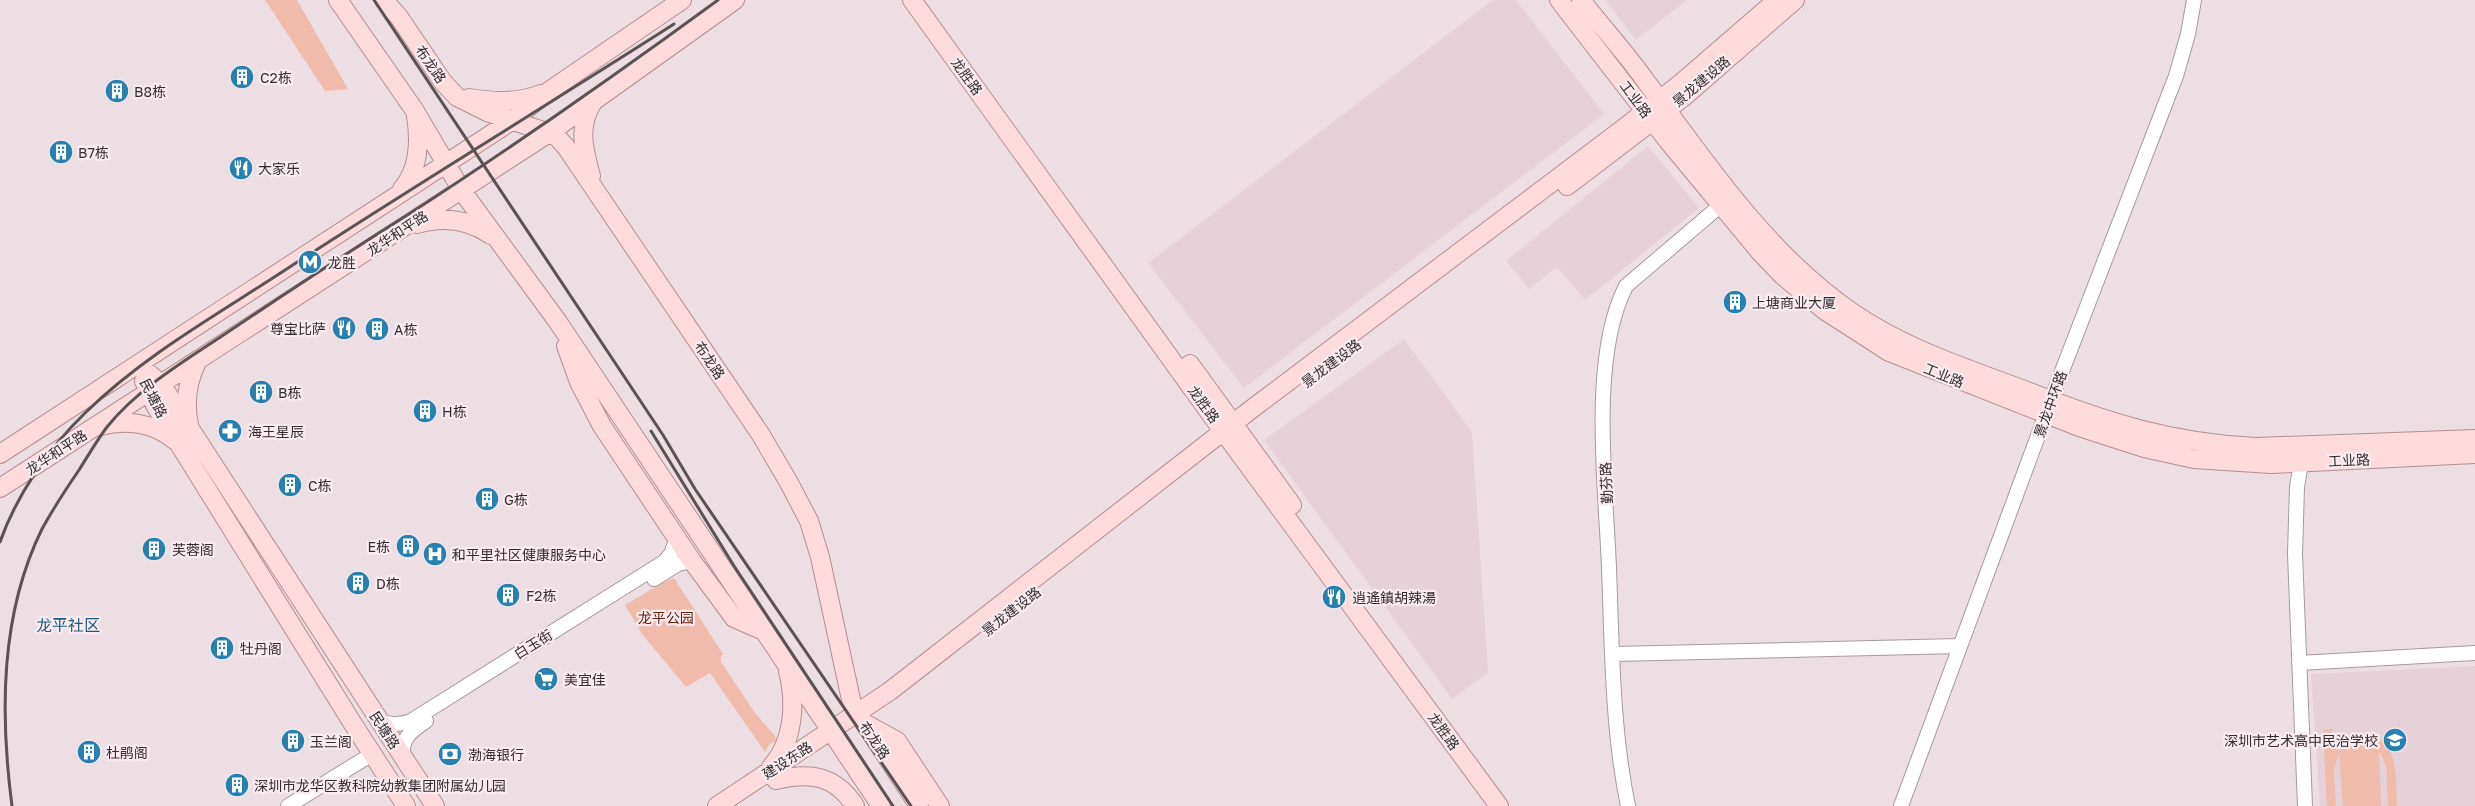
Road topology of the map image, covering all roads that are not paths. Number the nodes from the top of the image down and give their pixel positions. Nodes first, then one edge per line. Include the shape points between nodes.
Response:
1 (338, 0) edge
2 (384, 0) edge
3 (392, 0) edge
4 (682, 0) edge
5 (736, 0) edge
6 (912, 0) edge
7 (926, 0) edge
8 (1559, 0) edge
9 (1581, 0) edge
10 (1777, 0) edge
11 (1795, 0) edge
12 (2194, 0) edge
13 (399, 17) junction
14 (549, 91) junction
15 (457, 97) junction
16 (593, 102) junction
17 (1663, 105) junction
18 (415, 111) junction
19 (1649, 116) junction
20 (513, 120) junction
21 (549, 134) junction
22 (446, 162) junction
23 (594, 187) junction
24 (462, 191) junction
25 (398, 194) junction
26 (1721, 205) junction
27 (404, 228) junction
28 (496, 238) junction
29 (558, 322) junction
30 (199, 360) junction
31 (138, 364) junction
32 (154, 389) junction
33 (2049, 408) junction
34 (92, 428) junction
35 (190, 430) junction
36 (1231, 432) junction
37 (2475, 439) edge
38 (184, 448) junction
39 (0, 454) edge
40 (2475, 454) edge
41 (2301, 463) junction
42 (0, 488) edge
43 (677, 538) junction
44 (692, 561) junction
45 (764, 631) junction
46 (1959, 646) junction
47 (2475, 653) edge
48 (1613, 654) junction
49 (786, 663) junction
50 (2299, 663) junction
51 (377, 717) junction
52 (860, 718) junction
53 (834, 735) junction
54 (372, 754) junction
55 (404, 760) junction
56 (770, 778) junction
57 (851, 799) edge
58 (288, 806) edge
59 (406, 806) edge
60 (435, 806) edge
61 (717, 806) edge
62 (736, 806) edge
63 (881, 806) edge
64 (919, 806) edge
65 (940, 806) edge
66 (1499, 806) edge
67 (1512, 806) edge
68 (1628, 806) edge
69 (1901, 806) edge
70 (2305, 806) edge

1 - 18 main road
2 - 13 main road, 布龙路
3 - 13 main road
4 - 14 main road, 龙华和平路
5 - 16 main road, 龙华和平路
6 - 36 main road, 龙胜路
7 - 36 main road, 龙胜路
8 - 19 main road, 工业路
9 - 17 main road, 工业路
10 - 17 main road, 景龙建设路
11 - 17 main road, 景龙建设路
12 - 33 street, 景龙中环路 via 2176,76
13 - 15 main road, 布龙路 via 443,82
14 - 15 main road via 526,100 499,102
14 - 20 main road, 龙华和平路
15 - 20 main road, 布龙路 via 477,108
16 - 21 main road, 龙华和平路
16 - 23 main road via 582,132
17 - 19 main road, 景龙建设路
17 - 33 main road, 工业路 via 1766,236 1838,302 1873,325
18 - 22 main road
18 - 25 main road via 418,127 416,158 408,183
19 - 26 main road, 工业路
19 - 36 main road, 景龙建设路
20 - 21 main road, 布龙路
20 - 22 main road, 龙华和平路
21 - 23 main road, 布龙路 via 566,147
21 - 24 main road, 龙华和平路
22 - 24 main road
22 - 25 main road, 龙华和平路
23 - 52 main road, 布龙路 via 760,435 809,521 820,557 849,693
24 - 27 main road, 龙华和平路
24 - 28 main road
25 - 31 main road, 龙华和平路
26 - 33 main road, 工业路 via 1782,275 1848,327 1889,352 1918,364
26 - 48 street, 勤芬路 via 1626,286 1611,324 1607,346 1604,439
27 - 28 main road via 439,219 454,219 480,228
27 - 30 main road, 龙华和平路
28 - 29 main road
29 - 43 main road via 571,362 594,411
29 - 45 main road
30 - 32 main road, 龙华和平路
30 - 35 main road via 191,374 187,393
31 - 32 main road, 民塘路
31 - 39 main road, 龙华和平路
32 - 34 main road, 龙华和平路
32 - 35 main road, 民塘路
32 - 38 main road, 民塘路
33 - 37 main road, 工业路 via 2143,432 2226,446 2285,447
33 - 41 main road, 工业路 via 2108,438 2194,459 2245,464
33 - 46 street, 景龙中环路
34 - 38 main road via 119,423 153,427
34 - 42 main road, 龙华和平路
35 - 51 main road, 民塘路
36 - 52 main road, 景龙建设路
36 - 66 main road, 龙胜路
36 - 67 main road, 龙胜路
38 - 54 main road, 民塘路
40 - 41 main road, 工业路
41 - 50 street via 2295,554
43 - 44 main road
43 - 51 street, 白玉街 via 664,562 411,721 384,723
44 - 45 main road via 734,618
44 - 55 street, 白玉街 via 676,565 415,728 404,740
45 - 49 main road
46 - 48 street
46 - 69 street, 景龙中环路
47 - 50 street
48 - 68 street, 勤芬路 via 1619,753
49 - 53 main road
49 - 56 main road via 791,690 789,732
50 - 70 street
51 - 55 main road, 民塘路
52 - 53 main road, 建设东路
52 - 64 main road, 布龙路
52 - 65 main road via 897,741
53 - 56 main road, 建设东路
53 - 57 main road
53 - 63 main road
54 - 58 street
54 - 59 main road, 民塘路
55 - 60 main road, 民塘路
56 - 57 main road via 816,777 837,785
56 - 61 main road, 建设东路
56 - 62 main road, 建设东路

